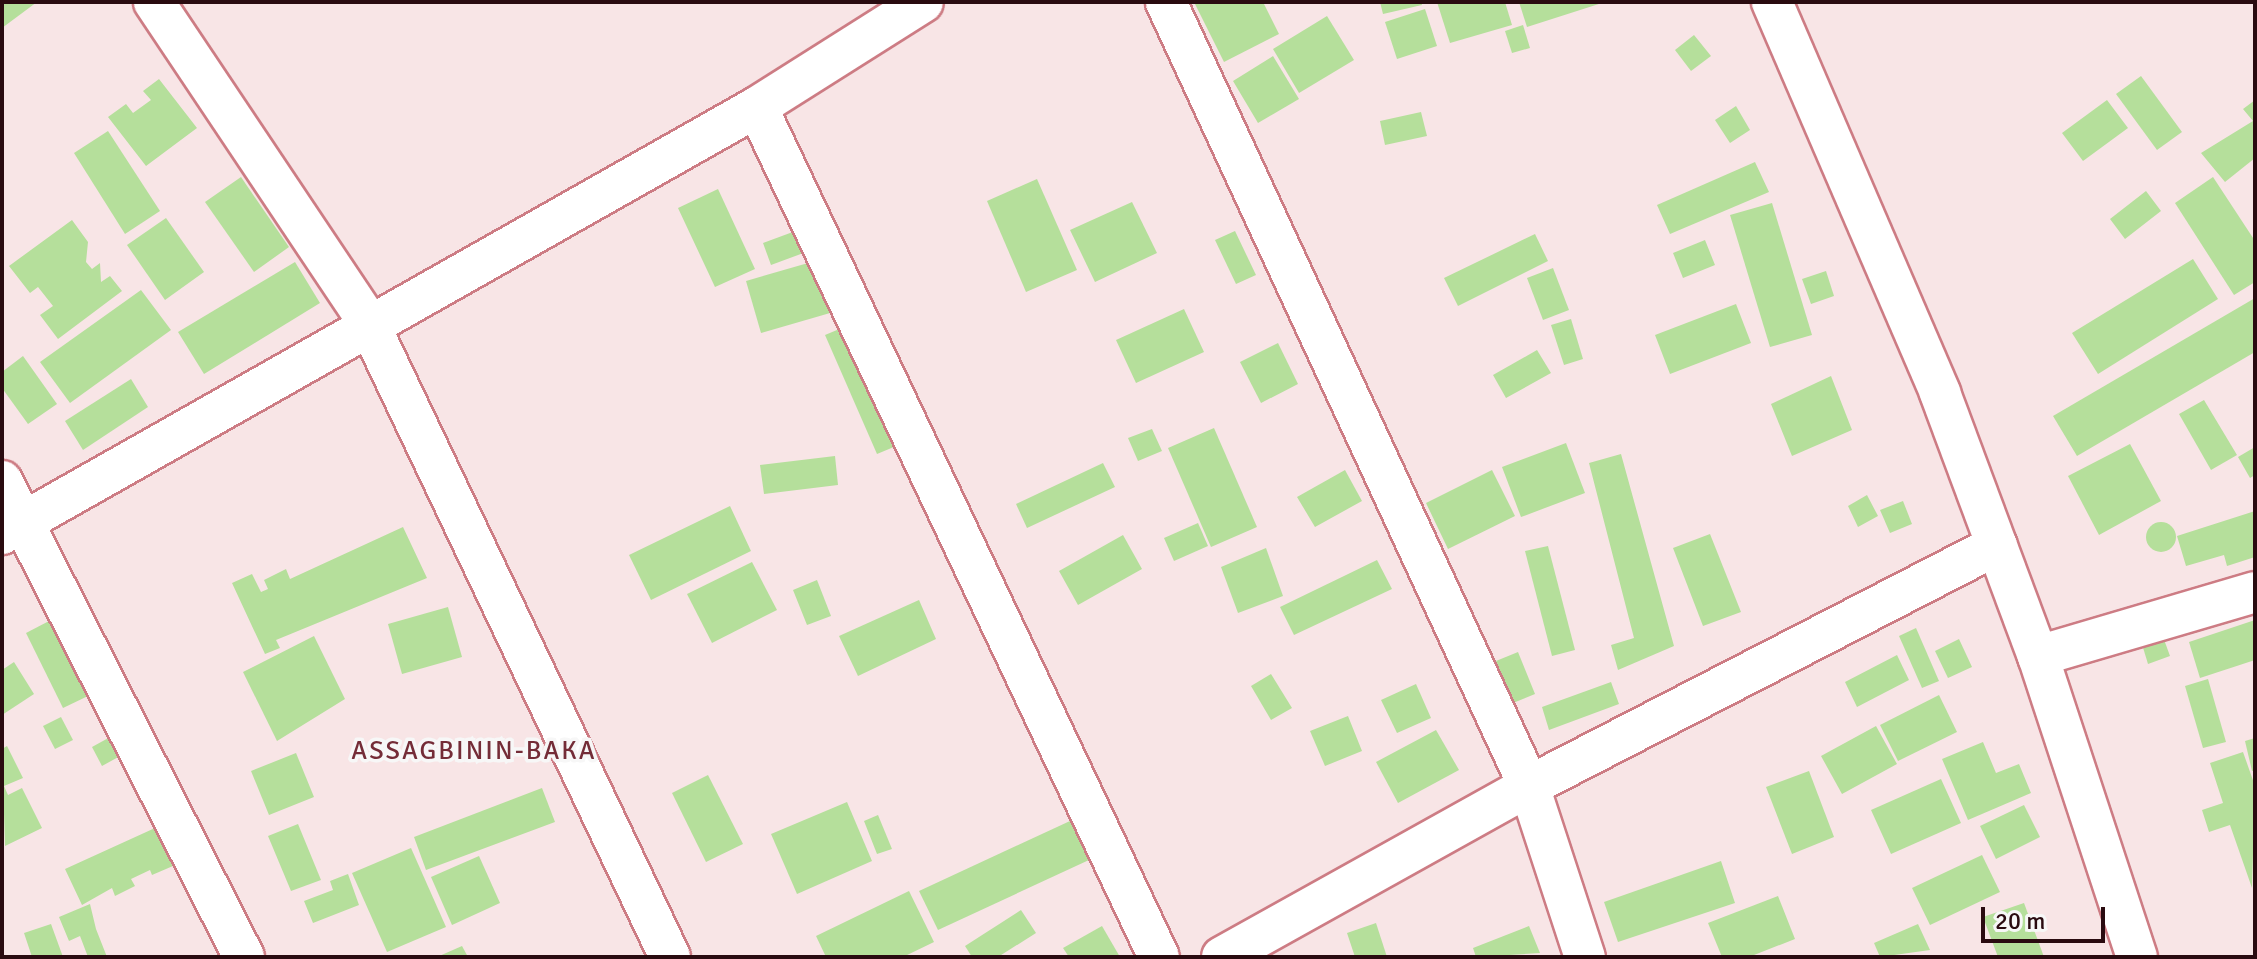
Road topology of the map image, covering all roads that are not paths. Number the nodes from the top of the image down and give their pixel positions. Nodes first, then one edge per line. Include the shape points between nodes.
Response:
1 (154, 2) edge
2 (923, 2) edge
3 (1166, 2) edge
4 (1772, 2) edge
5 (757, 107) junction
6 (368, 322) junction
7 (2, 481) edge
8 (15, 527) edge
9 (1997, 545) junction
10 (2255, 592) edge
11 (2038, 656) junction
12 (1529, 786) junction
13 (244, 957) edge
14 (670, 957) edge
15 (1159, 957) edge
16 (1222, 957) edge
17 (1585, 957) edge
18 (2137, 957) edge

1 - 6 street
2 - 5 street
3 - 12 street
4 - 9 street via 1824,110
5 - 6 street
5 - 15 street
6 - 8 street
6 - 14 street
7 - 8 street
8 - 13 street
9 - 11 street
9 - 12 street
10 - 11 street
11 - 18 street
12 - 16 street
12 - 17 street

